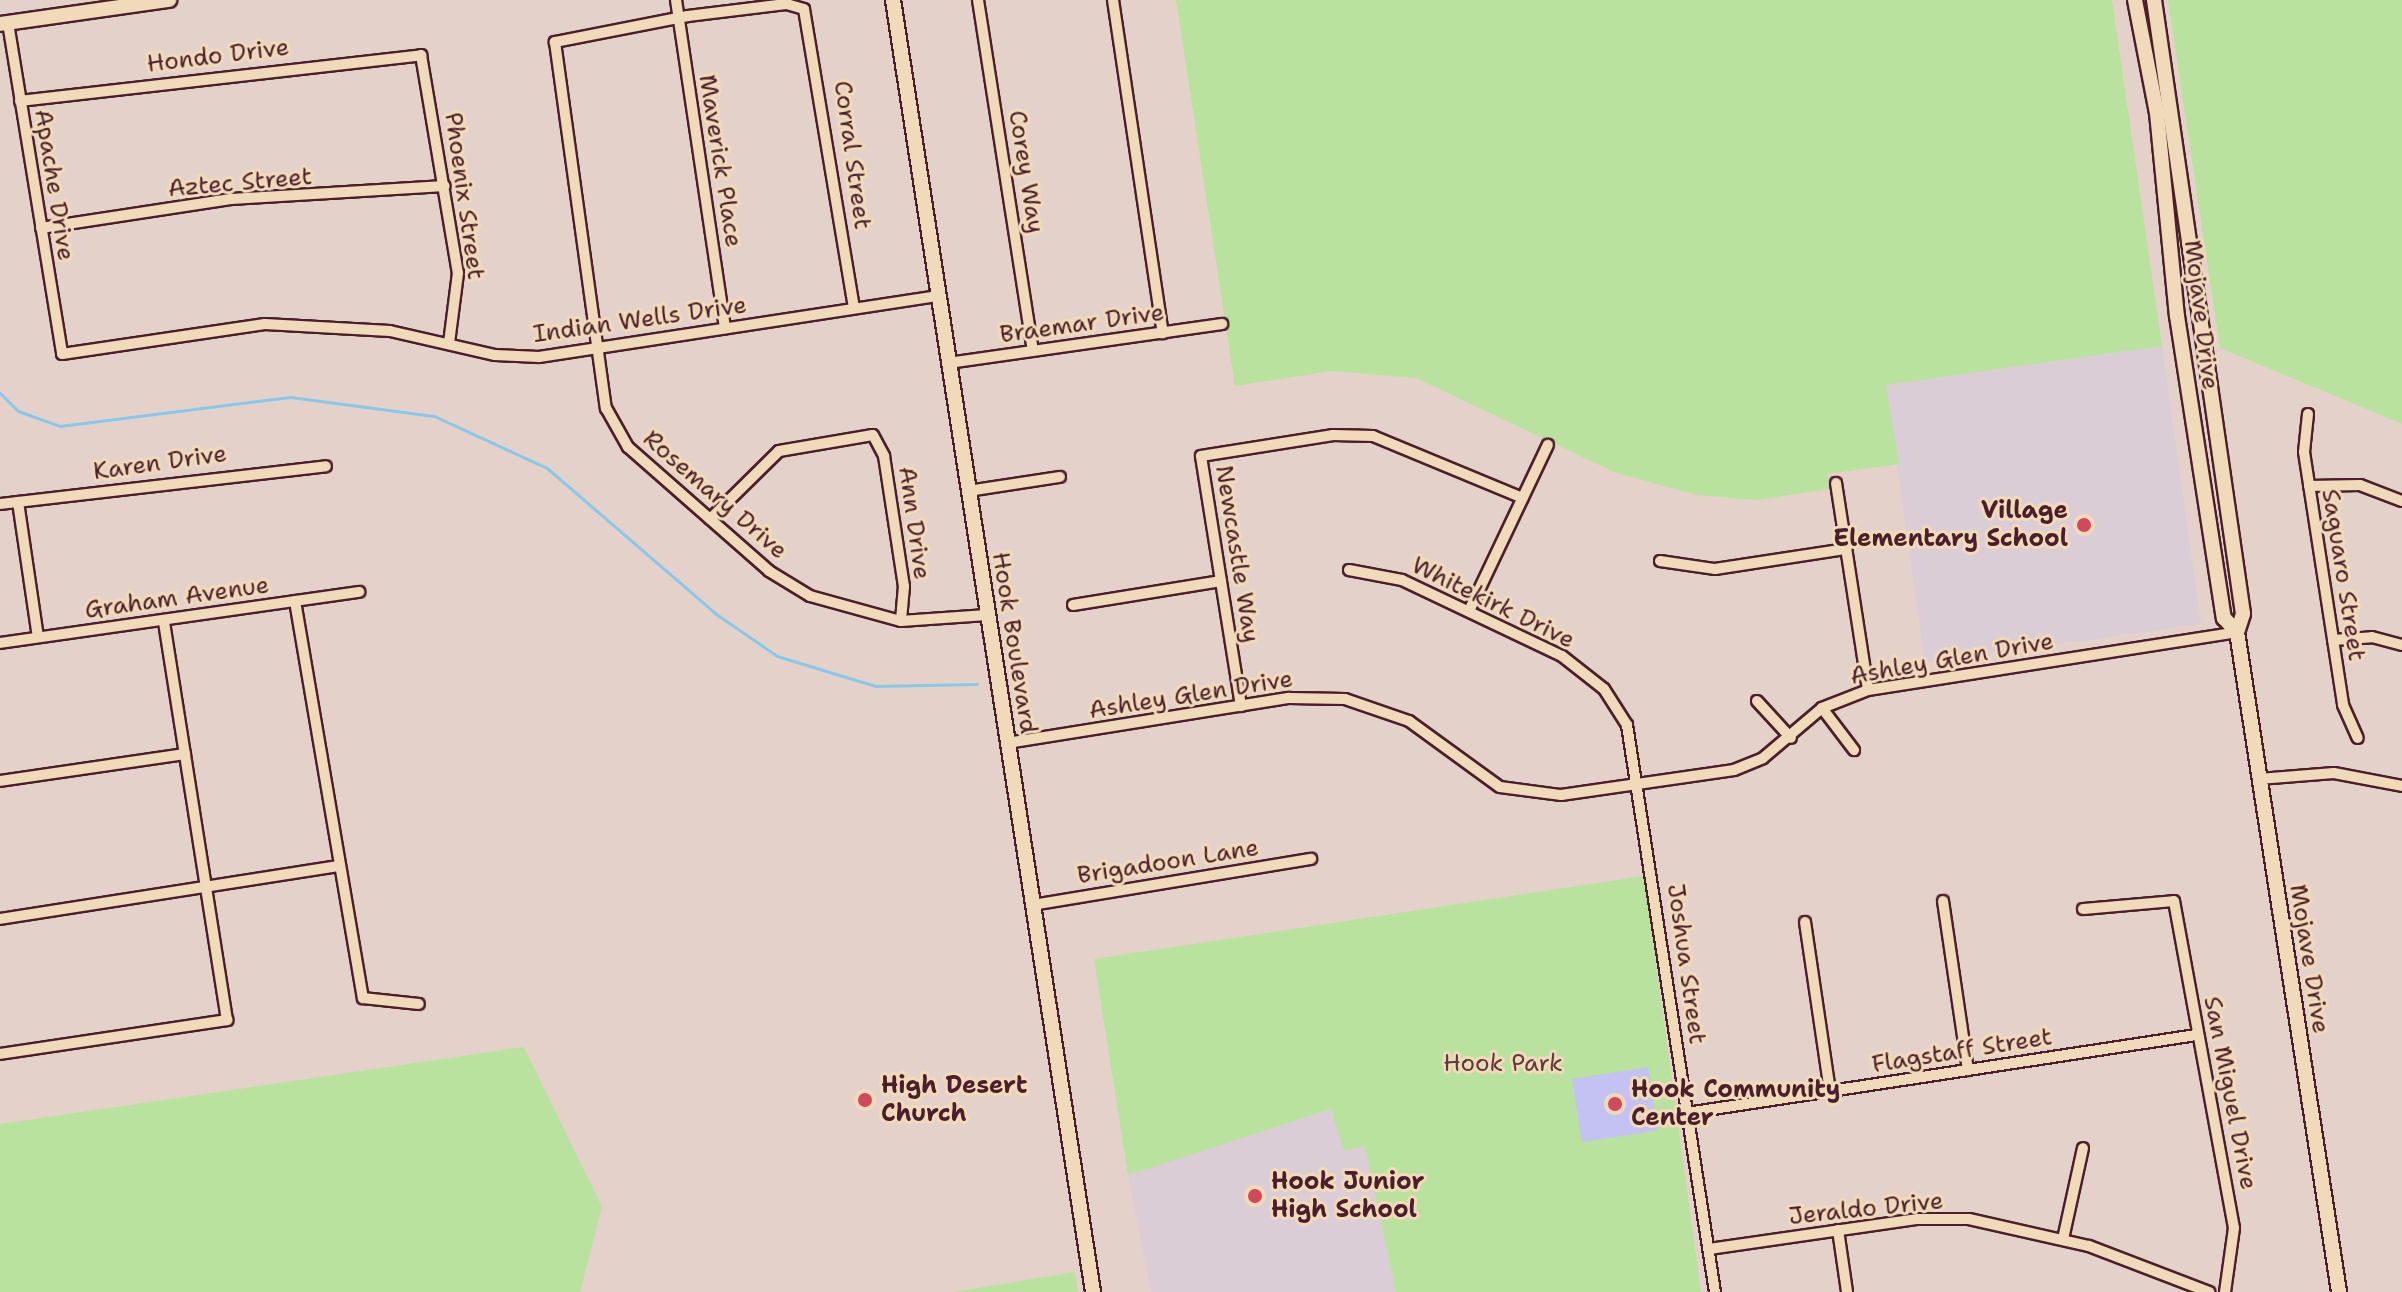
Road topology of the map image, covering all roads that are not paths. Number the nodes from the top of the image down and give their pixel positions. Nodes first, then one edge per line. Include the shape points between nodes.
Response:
1 (169, 0) edge
2 (676, 0) edge
3 (893, 0) edge
4 (978, 0) edge
5 (1113, 0) edge
6 (2135, 0) edge
7 (2154, 0) edge
8 (97, 5) edge
9 (679, 17) junction
10 (4, 24) edge
11 (421, 55) joint
12 (20, 101) junction
13 (445, 186) junction
14 (41, 228) junction
15 (938, 296) junction
16 (854, 308) junction
17 (1222, 324) dead end
18 (725, 328) junction
19 (1163, 333) junction
20 (449, 343) junction
21 (596, 348) junction
22 (1033, 351) junction
23 (62, 354) joint
24 (948, 363) junction
25 (2308, 414) dead end
26 (1548, 445) dead end
27 (326, 466) dead end
28 (1060, 477) dead end
29 (1836, 483) dead end
30 (2309, 486) junction
31 (968, 491) junction
32 (1523, 498) junction
33 (2402, 501) edge
34 (18, 502) junction
35 (0, 504) edge
36 (710, 519) junction
37 (1846, 549) junction
38 (1660, 561) dead end
39 (1349, 570) dead end
40 (1221, 581) junction
41 (359, 592) dead end
42 (295, 601) junction
43 (1073, 605) dead end
44 (1469, 611) junction
45 (987, 615) junction
46 (164, 620) junction
47 (901, 621) junction
48 (2237, 632) junction
49 (38, 637) junction
50 (2333, 640) junction
51 (0, 643) edge
52 (2402, 645) edge
53 (1868, 690) junction
54 (1757, 701) dead end
55 (1241, 706) junction
56 (1822, 708) junction
57 (1791, 738) junction
58 (2358, 738) dead end
59 (1007, 743) junction
60 (1854, 750) dead end
61 (185, 754) junction
62 (2259, 779) junction
63 (0, 781) edge
64 (1640, 783) junction
65 (2402, 786) edge
66 (1311, 859) dead end
67 (340, 866) junction
68 (207, 891) junction
69 (1943, 901) dead end
70 (1032, 905) junction
71 (2083, 909) dead end
72 (0, 919) edge
73 (1805, 922) dead end
74 (419, 1004) dead end
75 (2196, 1035) junction
76 (0, 1054) edge
77 (1968, 1070) junction
78 (1830, 1092) junction
79 (1687, 1113) junction
80 (2083, 1148) dead end
81 (1838, 1230) junction
82 (2063, 1239) junction
83 (1709, 1249) junction
84 (1093, 1292) edge
85 (1715, 1292) edge
86 (1847, 1292) edge
87 (2209, 1292) edge
88 (2225, 1292) edge
89 (2339, 1292) edge

1 - 8 main road
2 - 9 street, Maverick Place
3 - 15 main road, Hook Boulevard
4 - 22 street, Corey Way
5 - 19 street
6 - 48 main road, Mojave Drive via 2157,113 2175,301 2224,618
7 - 48 main road, Mojave Drive via 2175,103 2194,301 2243,614
8 - 10 main road
9 - 16 street, Corral Street via 786,4 804,9
9 - 18 street, Maverick Place
9 - 21 street, Rosemary Drive via 555,42
10 - 12 street, Apache Drive
11 - 12 street, Hondo Drive
11 - 13 street, Phoenix Street
12 - 14 street, Apache Drive
13 - 14 street, Aztec Street via 231,199
13 - 20 street, Phoenix Street via 458,273
14 - 23 street, Apache Drive
15 - 16 street, Indian Wells Drive
15 - 24 main road, Hook Boulevard
16 - 18 street, Indian Wells Drive
17 - 19 street, Braemar Drive
18 - 21 street, Indian Wells Drive
19 - 22 street, Braemar Drive
20 - 21 street, Indian Wells Drive via 524,356
20 - 23 street, Indian Wells Drive via 390,331 265,324
21 - 36 street, Rosemary Drive via 614,428
22 - 24 street, Braemar Drive
24 - 31 main road, Hook Boulevard
25 - 30 street, Saguaro Street
26 - 32 street
27 - 34 street, Karen Drive
28 - 31 street
29 - 37 street
30 - 33 street via 2360,485
30 - 50 street, Saguaro Street
31 - 45 main road, Hook Boulevard
32 - 40 street, Newcastle Way via 1373,436 1333,435 1201,456
32 - 44 street
34 - 35 street, Karen Drive
34 - 49 street
36 - 47 street, Rosemary Drive via 810,596
36 - 47 street, Ann Drive via 779,451 873,435 884,456 904,586
37 - 38 street via 1715,569
37 - 53 street
39 - 44 street, Whitekirk Drive via 1402,580
40 - 43 street
40 - 55 street, Newcastle Way
41 - 42 street, Graham Avenue
42 - 46 street, Graham Avenue
42 - 67 street
44 - 64 street, Whitekirk Drive via 1562,656 1604,689 1627,725
45 - 47 street, Rosemary Drive
45 - 59 main road, Hook Boulevard
46 - 49 street, Graham Avenue
46 - 61 street
48 - 53 street, Ashley Glen Drive
48 - 62 main road, Mojave Drive
49 - 51 street, Graham Avenue
50 - 52 street via 2372,637
50 - 58 street, Saguaro Street via 2343,705
53 - 56 street, Ashley Glen Drive
54 - 57 street
55 - 59 street, Ashley Glen Drive
55 - 64 street, Ashley Glen Drive via 1313,697 1373,706 1435,737 1478,774 1523,794
56 - 57 street, Ashley Glen Drive
56 - 60 street
57 - 64 street, Ashley Glen Drive via 1734,770
59 - 70 main road, Hook Boulevard
61 - 63 street
61 - 68 street
62 - 65 street via 2334,773
62 - 89 main road, Mojave Drive
64 - 79 street, Joshua Street
66 - 70 street, Brigadoon Lane
67 - 68 street
67 - 74 street via 363,998
68 - 72 street
68 - 76 street via 227,1020
69 - 77 street
70 - 84 main road, Hook Boulevard
71 - 75 street, San Miguel Drive via 2174,901
73 - 78 street
75 - 77 street, Flagstaff Street
75 - 88 street, San Miguel Drive via 2215,1098 2234,1228
77 - 78 street, Flagstaff Street
78 - 79 street, Flagstaff Street
79 - 83 street, Joshua Street
80 - 82 street
81 - 82 street, Jeraldo Drive via 1942,1218
81 - 83 street, Jeraldo Drive
81 - 86 street
82 - 87 street, Jeraldo Drive
83 - 85 street, Joshua Street

